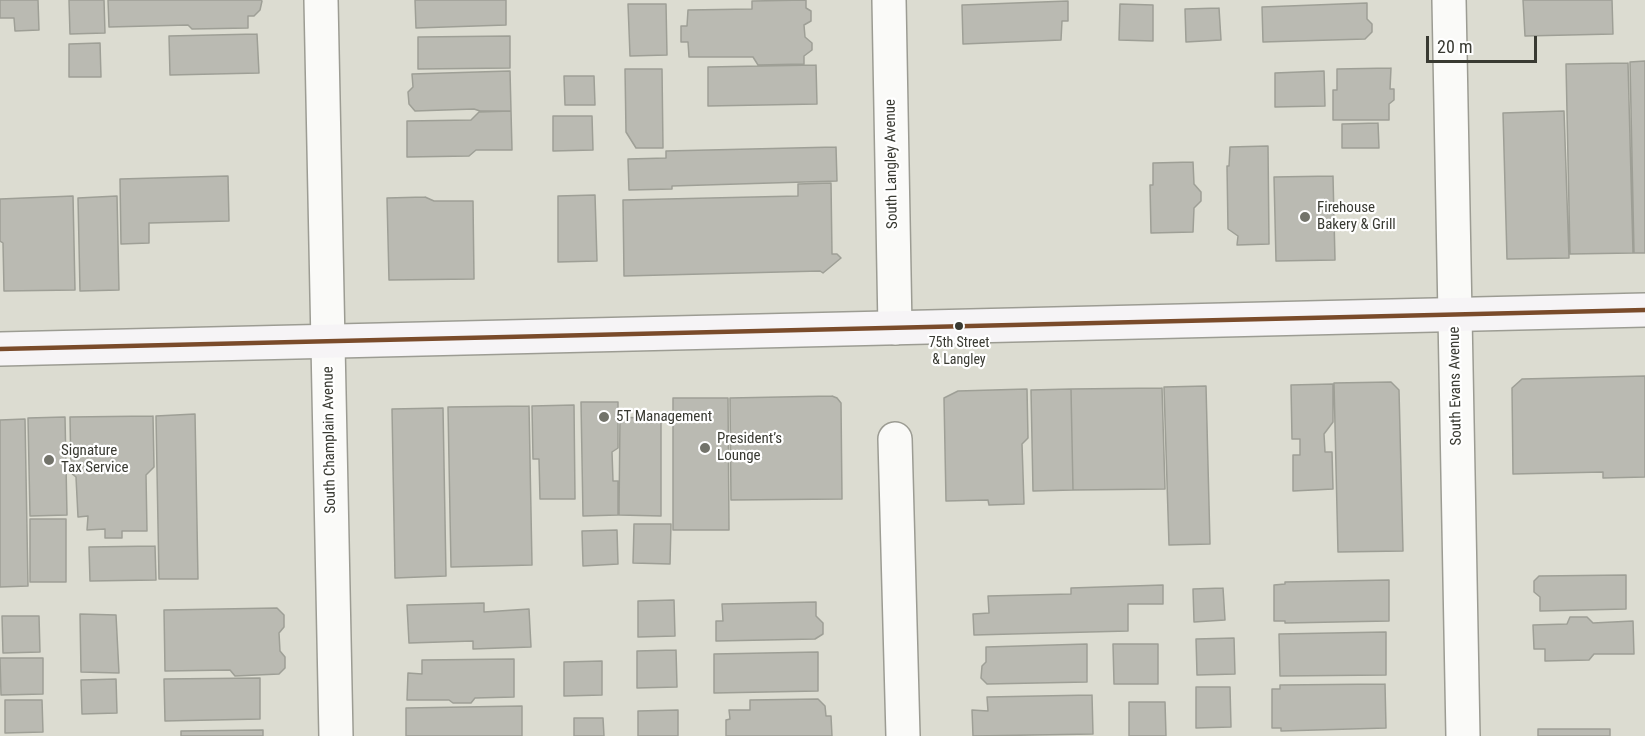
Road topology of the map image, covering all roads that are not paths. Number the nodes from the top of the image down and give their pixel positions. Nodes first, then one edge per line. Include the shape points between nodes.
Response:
1 (321, 0) edge
2 (889, 0) edge
3 (1449, 0) edge
4 (1645, 310) edge
5 (1455, 315) junction
6 (895, 328) junction
7 (328, 341) junction
8 (0, 349) edge
9 (895, 440) dead end
10 (336, 736) edge
11 (903, 736) edge
12 (1463, 736) edge

1 - 7 street, South Champlain Avenue
2 - 6 street, South Langley Avenue
3 - 5 street, South Evans Avenue
4 - 5 street
5 - 6 street
5 - 12 street, South Evans Avenue
6 - 7 street
7 - 8 street
7 - 10 street, South Champlain Avenue
9 - 11 street

